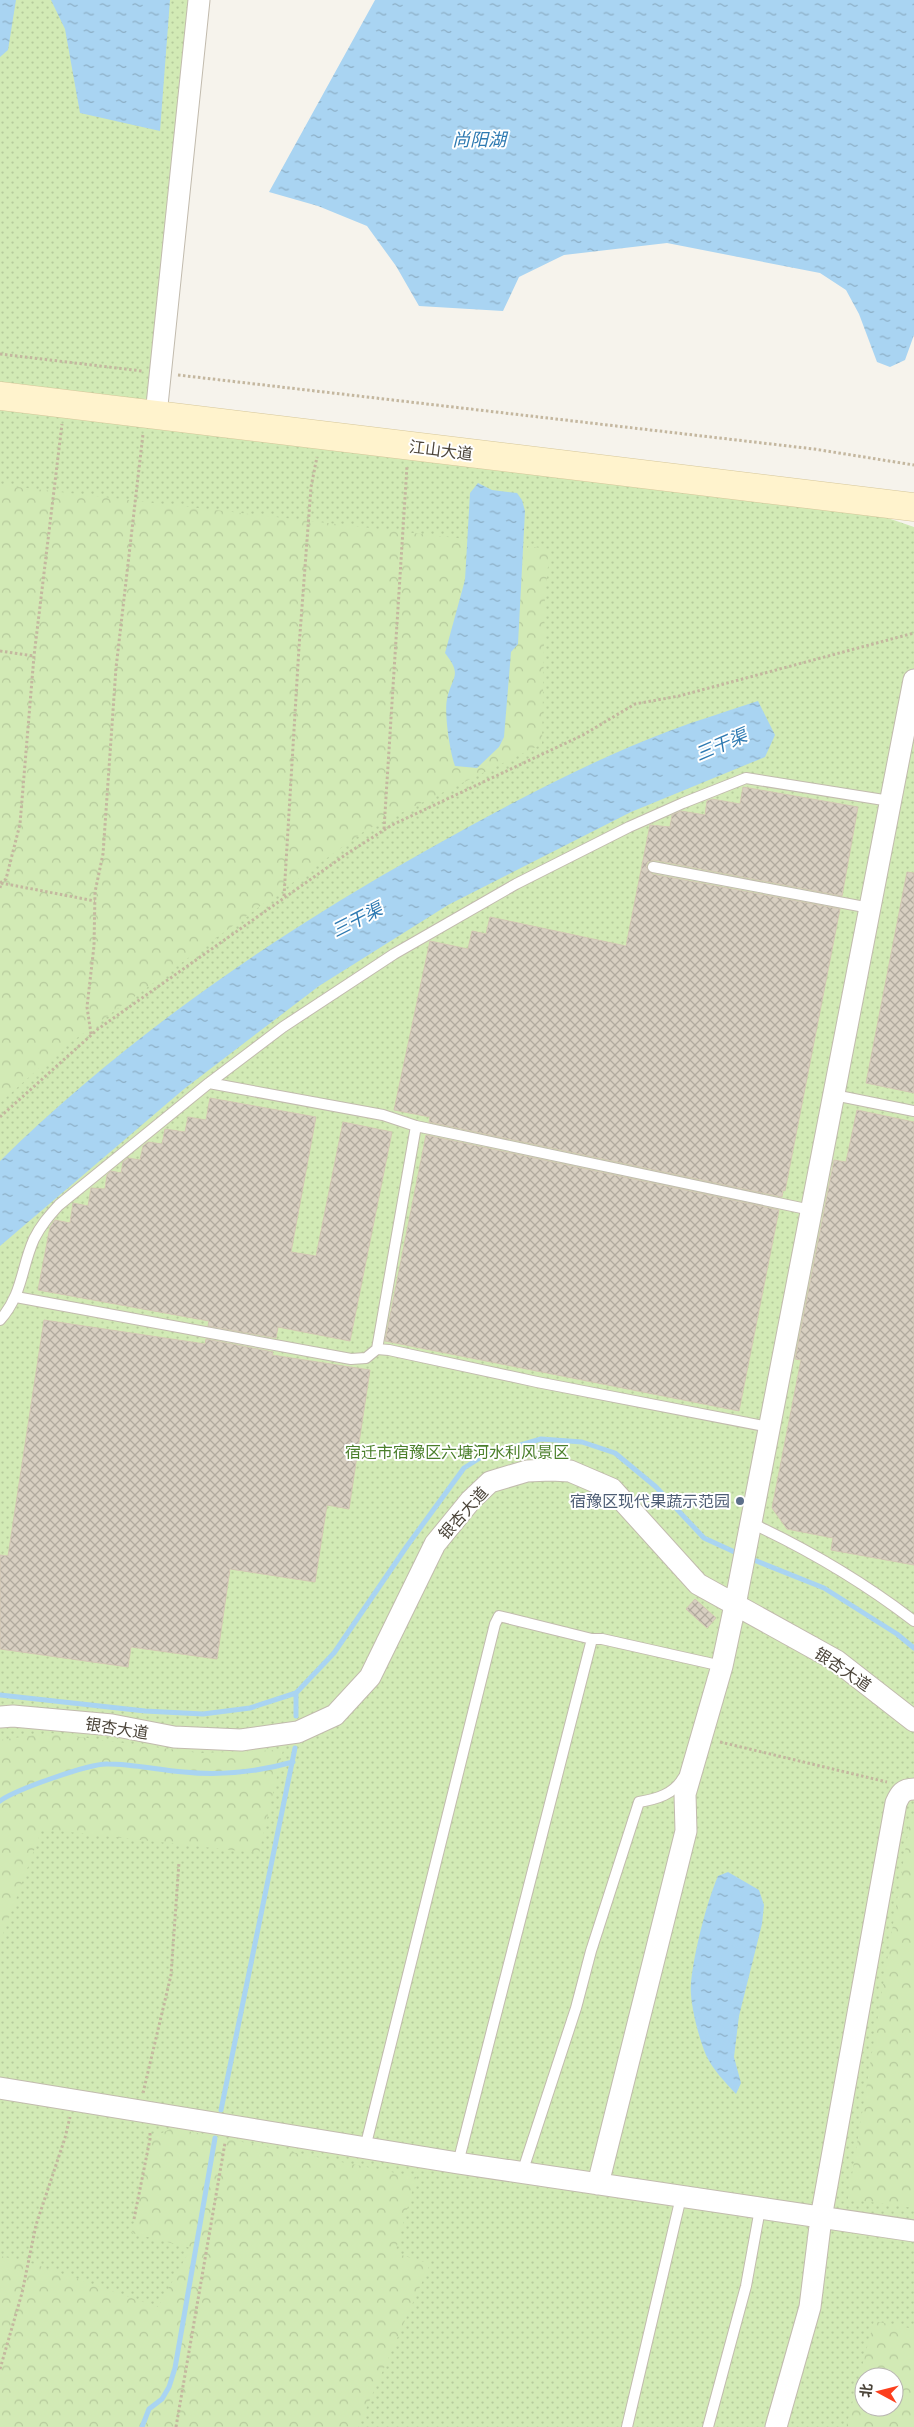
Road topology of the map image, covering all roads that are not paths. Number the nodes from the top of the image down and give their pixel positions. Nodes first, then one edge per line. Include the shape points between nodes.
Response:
1 (199, 0) edge
2 (0, 396) edge
3 (150, 420) junction
4 (882, 505) junction
5 (914, 507) edge
6 (914, 512) edge
7 (914, 680) edge
8 (890, 802) junction
9 (653, 867) dead end
10 (870, 908) junction
11 (209, 1083) junction
12 (834, 1095) junction
13 (914, 1111) edge
14 (416, 1126) junction
15 (811, 1210) junction
16 (16, 1297) junction
17 (0, 1320) edge
18 (377, 1349) junction
19 (769, 1427) junction
20 (749, 1532) junction
21 (736, 1600) junction
22 (914, 1621) edge
23 (592, 1640) junction
24 (722, 1666) junction
25 (0, 1717) edge
26 (914, 1721) edge
27 (700, 1746) junction
28 (904, 1786) edge
29 (0, 2088) edge
30 (365, 2148) junction
31 (458, 2163) junction
32 (522, 2173) junction
33 (598, 2184) junction
34 (681, 2197) junction
35 (760, 2208) junction
36 (820, 2218) junction
37 (914, 2231) edge
38 (627, 2427) edge
39 (708, 2427) edge
40 (776, 2427) edge

1 - 3 street via 161,373
2 - 3 main road, 江山大道
3 - 4 main road, 江山大道
4 - 5 main road, 江山大道
4 - 6 main road, 江山大道
7 - 8 street
8 - 10 street
8 - 11 lane via 746,778 683,803 516,884 394,954 283,1028
9 - 10 lane
10 - 12 street
11 - 14 lane via 383,1115
11 - 16 lane via 44,1221 34,1240
12 - 13 lane
12 - 15 street
14 - 15 lane
14 - 18 lane
15 - 19 street
16 - 17 lane
16 - 18 lane via 351,1359 366,1358
18 - 19 lane
19 - 20 street
20 - 21 street
20 - 22 lane via 793,1542 838,1568
21 - 24 street
21 - 25 street, 银杏大道 via 698,1584 612,1490 570,1471 527,1471 490,1482 452,1520 435,1544 370,1677 335,1715 298,1732 241,1740 174,1737 112,1725
21 - 26 street, 银杏大道 via 837,1661
23 - 24 lane via 602,1639
23 - 30 lane via 499,1616 495,1624
23 - 31 lane
24 - 27 street
27 - 32 lane via 679,1787 658,1799 639,1802
27 - 33 street via 685,1794 686,1831
28 - 36 street via 908,1789 901,1792 896,1803
29 - 30 street
30 - 31 street
31 - 32 street
32 - 33 street
33 - 34 street
34 - 35 street
34 - 38 lane
35 - 36 street
35 - 39 lane via 746,2286
36 - 37 street
36 - 40 street via 810,2307

